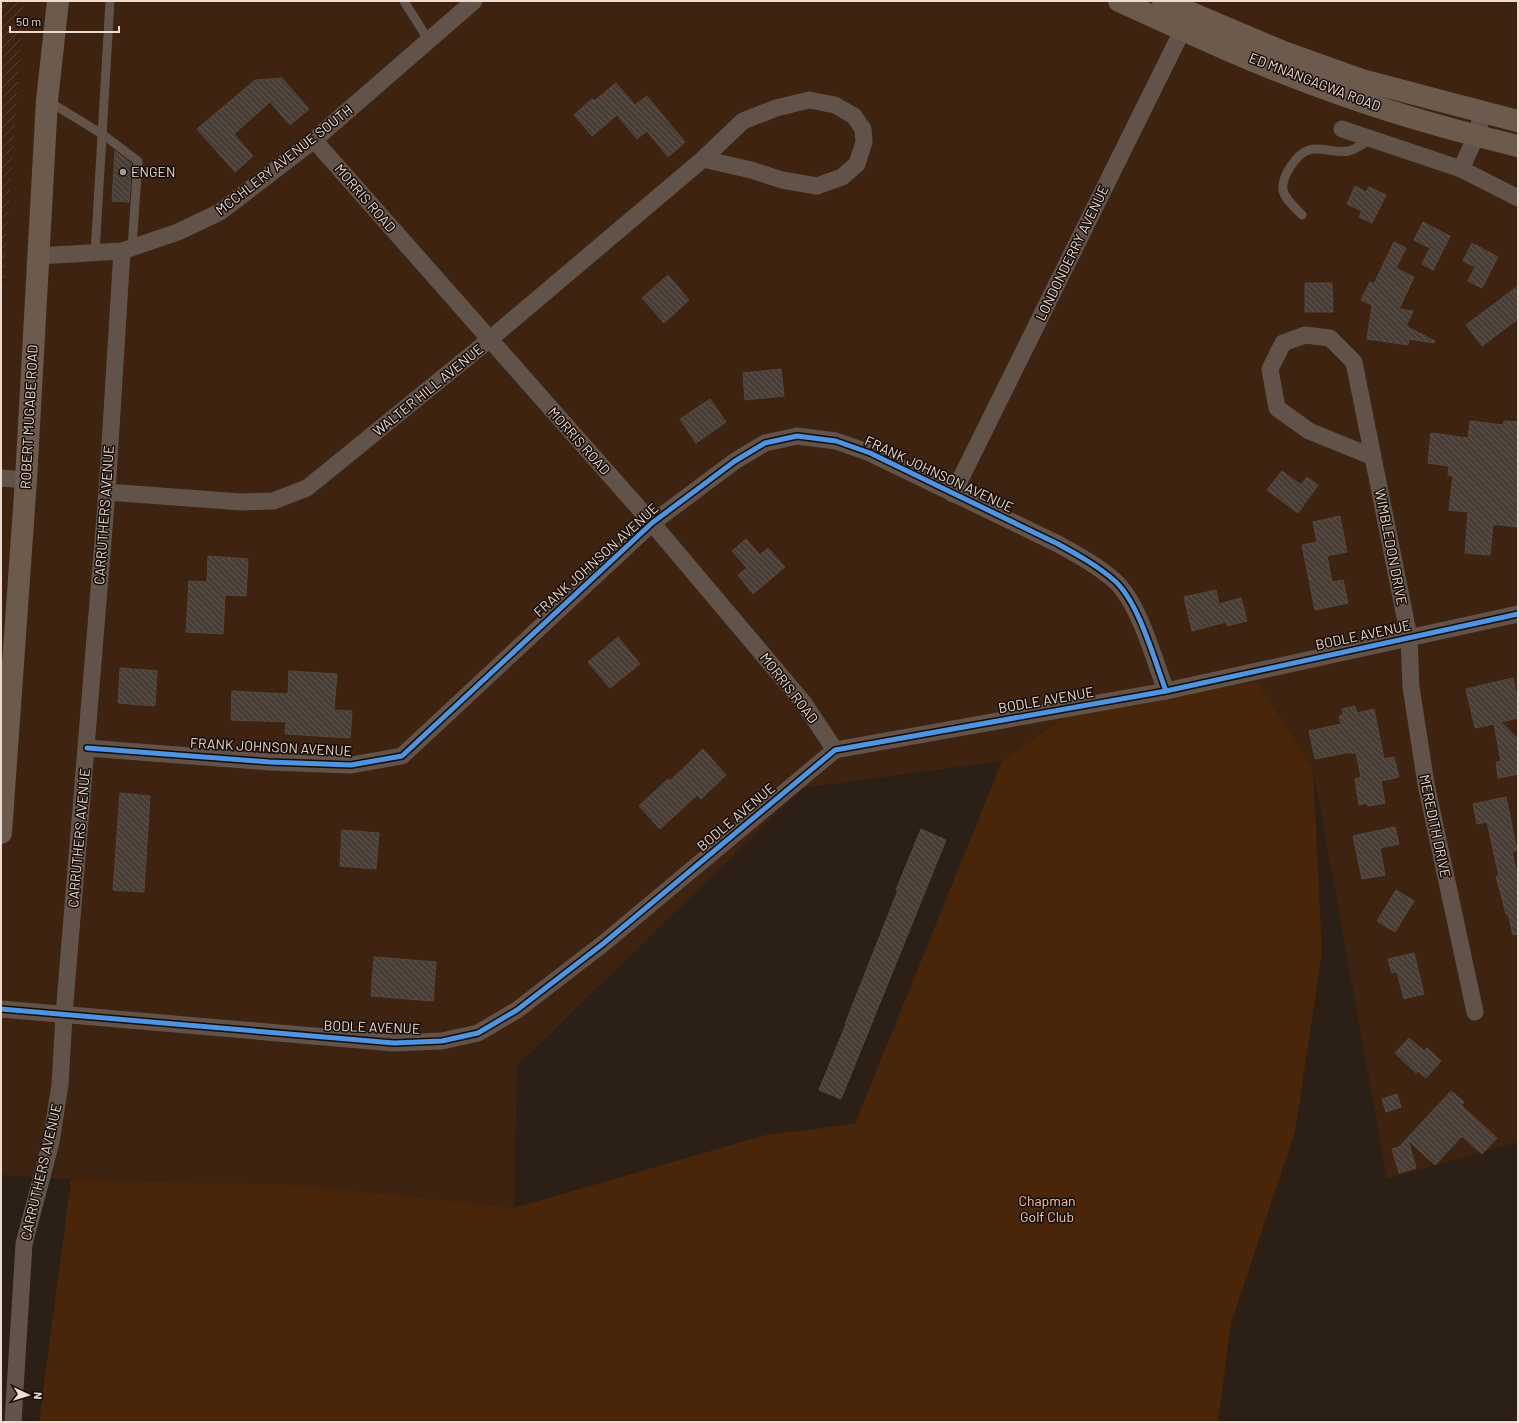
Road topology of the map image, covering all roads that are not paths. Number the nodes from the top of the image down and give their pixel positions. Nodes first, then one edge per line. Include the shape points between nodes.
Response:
1 (58, 1) edge
2 (110, 1) edge
3 (404, 1) edge
4 (474, 1) edge
5 (1119, 1) edge
6 (1163, 1) edge
7 (1187, 21) junction
8 (429, 41) junction
9 (47, 100) junction
10 (1483, 112) junction
11 (1518, 120) edge
12 (1342, 128) dead end
13 (102, 134) junction
14 (1476, 136) junction
15 (1372, 138) junction
16 (314, 140) junction
17 (1518, 146) edge
18 (703, 159) junction
19 (1461, 169) junction
20 (1518, 198) edge
21 (1302, 215) dead end
22 (127, 249) junction
23 (95, 253) junction
24 (38, 256) junction
25 (489, 340) junction
26 (1373, 457) junction
27 (1, 478) edge
28 (26, 480) junction
29 (107, 492) junction
30 (953, 494) junction
31 (652, 523) junction
32 (1518, 614) edge
33 (1408, 637) junction
34 (1166, 691) junction
35 (87, 748) junction
36 (835, 750) junction
37 (1, 833) edge
38 (1, 1010) edge
39 (1475, 1012) dead end
40 (64, 1015) junction
41 (13, 1422) edge

1 - 9 main road, ROBERT MUGABE ROAD
2 - 13 lane
3 - 8 lane
4 - 8 street, MCCHLERY AVENUE SOUTH
5 - 7 main road, ED MNANGAGWA ROAD
6 - 7 main road, ED MNANGAGWA ROAD
7 - 10 main road, ED MNANGAGWA ROAD via 1365,81
7 - 14 main road, ED MNANGAGWA ROAD via 1318,87
7 - 30 street, LONDONDERRY AVENUE
8 - 16 street, MCCHLERY AVENUE SOUTH
9 - 13 lane
9 - 24 main road, ROBERT MUGABE ROAD
10 - 11 main road, ED MNANGAGWA ROAD
10 - 14 street
12 - 15 street
13 - 22 lane via 138,161
13 - 23 lane
14 - 17 main road, ED MNANGAGWA ROAD
14 - 19 street
15 - 19 street
15 - 21 lane via 1347,152 1314,149 1298,157 1285,180 1283,190 1287,199
16 - 22 street, MCCHLERY AVENUE SOUTH via 220,212 178,232
16 - 25 street, MORRIS ROAD
18 - 18 street, WALTER HILL AVENUE via 742,121 776,108 809,100 836,105 854,116 863,130 864,142 857,164 842,177 817,186 782,180
18 - 25 street, WALTER HILL AVENUE
19 - 20 street
22 - 23 street, MCCHLERY AVENUE SOUTH
22 - 29 street, CARRUTHERS AVENUE
23 - 24 street, MCCHLERY AVENUE SOUTH
24 - 28 main road, ROBERT MUGABE ROAD
25 - 29 street, WALTER HILL AVENUE via 308,488 273,501 241,502
25 - 31 street, MORRIS ROAD
26 - 26 street, WIMBLEDON DRIVE via 1309,431 1277,408 1270,369 1283,343 1305,335 1330,338 1354,362
26 - 33 street, WIMBLEDON DRIVE
27 - 28 street
28 - 37 main road, ROBERT MUGABE ROAD
29 - 35 street, CARRUTHERS AVENUE
30 - 31 street, FRANK JOHNSON AVENUE via 870,453 836,441 797,436 765,443
30 - 34 street, FRANK JOHNSON AVENUE via 1058,544 1116,581 1135,610
31 - 35 street, FRANK JOHNSON AVENUE via 402,756 351,765 269,762
31 - 36 street, MORRIS ROAD via 803,702
32 - 33 street, BODLE AVENUE
33 - 34 street, BODLE AVENUE
33 - 39 street, MEREDITH DRIVE via 1411,687 1426,784
34 - 36 street, BODLE AVENUE
35 - 40 street, CARRUTHERS AVENUE
36 - 40 street, BODLE AVENUE via 604,943 517,1010 478,1033 442,1041 394,1043
38 - 40 street, BODLE AVENUE
40 - 41 street, CARRUTHERS AVENUE via 60,1085 51,1142 24,1244

